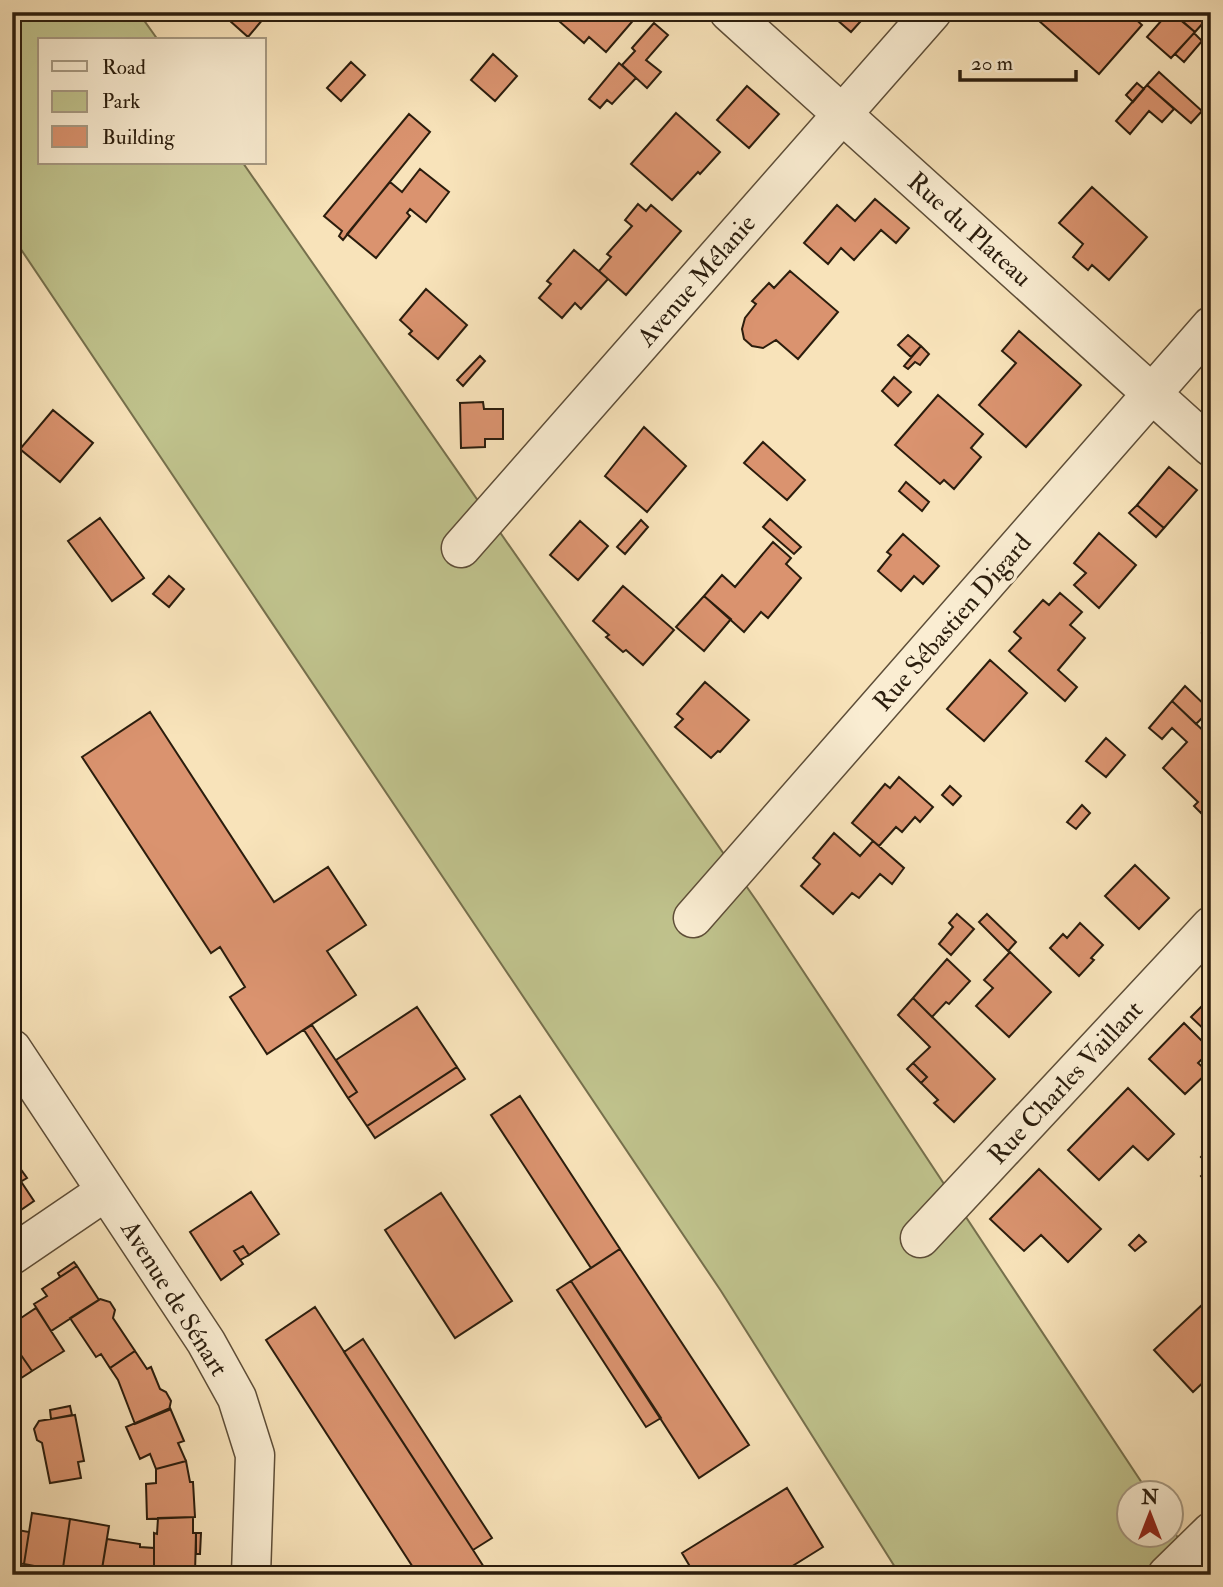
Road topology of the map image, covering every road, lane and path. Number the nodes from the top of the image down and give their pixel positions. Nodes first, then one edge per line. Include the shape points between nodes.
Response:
1 (729, 12) edge
2 (932, 12) edge
3 (842, 113) junction
4 (1211, 326) edge
5 (1152, 395) junction
6 (1211, 447) edge
7 (461, 548) dead end
8 (693, 918) dead end
9 (1211, 926) edge
10 (12, 1049) edge
11 (106, 1191) junction
12 (920, 1238) dead end
13 (12, 1255) edge
14 (1211, 1532) edge
15 (251, 1575) edge
16 (1167, 1575) edge

1 - 3 street, Rue du Plateau
2 - 3 street, Avenue Mélanie
3 - 5 street, Rue du Plateau
3 - 7 street, Avenue Mélanie
4 - 5 street, Rue Sébastien Digard
5 - 6 street, Rue du Plateau
5 - 8 street, Rue Sébastien Digard
9 - 12 street, Rue Charles Vaillant
10 - 11 street, Avenue de Sénart
11 - 13 street
11 - 15 street, Avenue de Sénart via 206,1342 237,1398 256,1455
14 - 16 street

